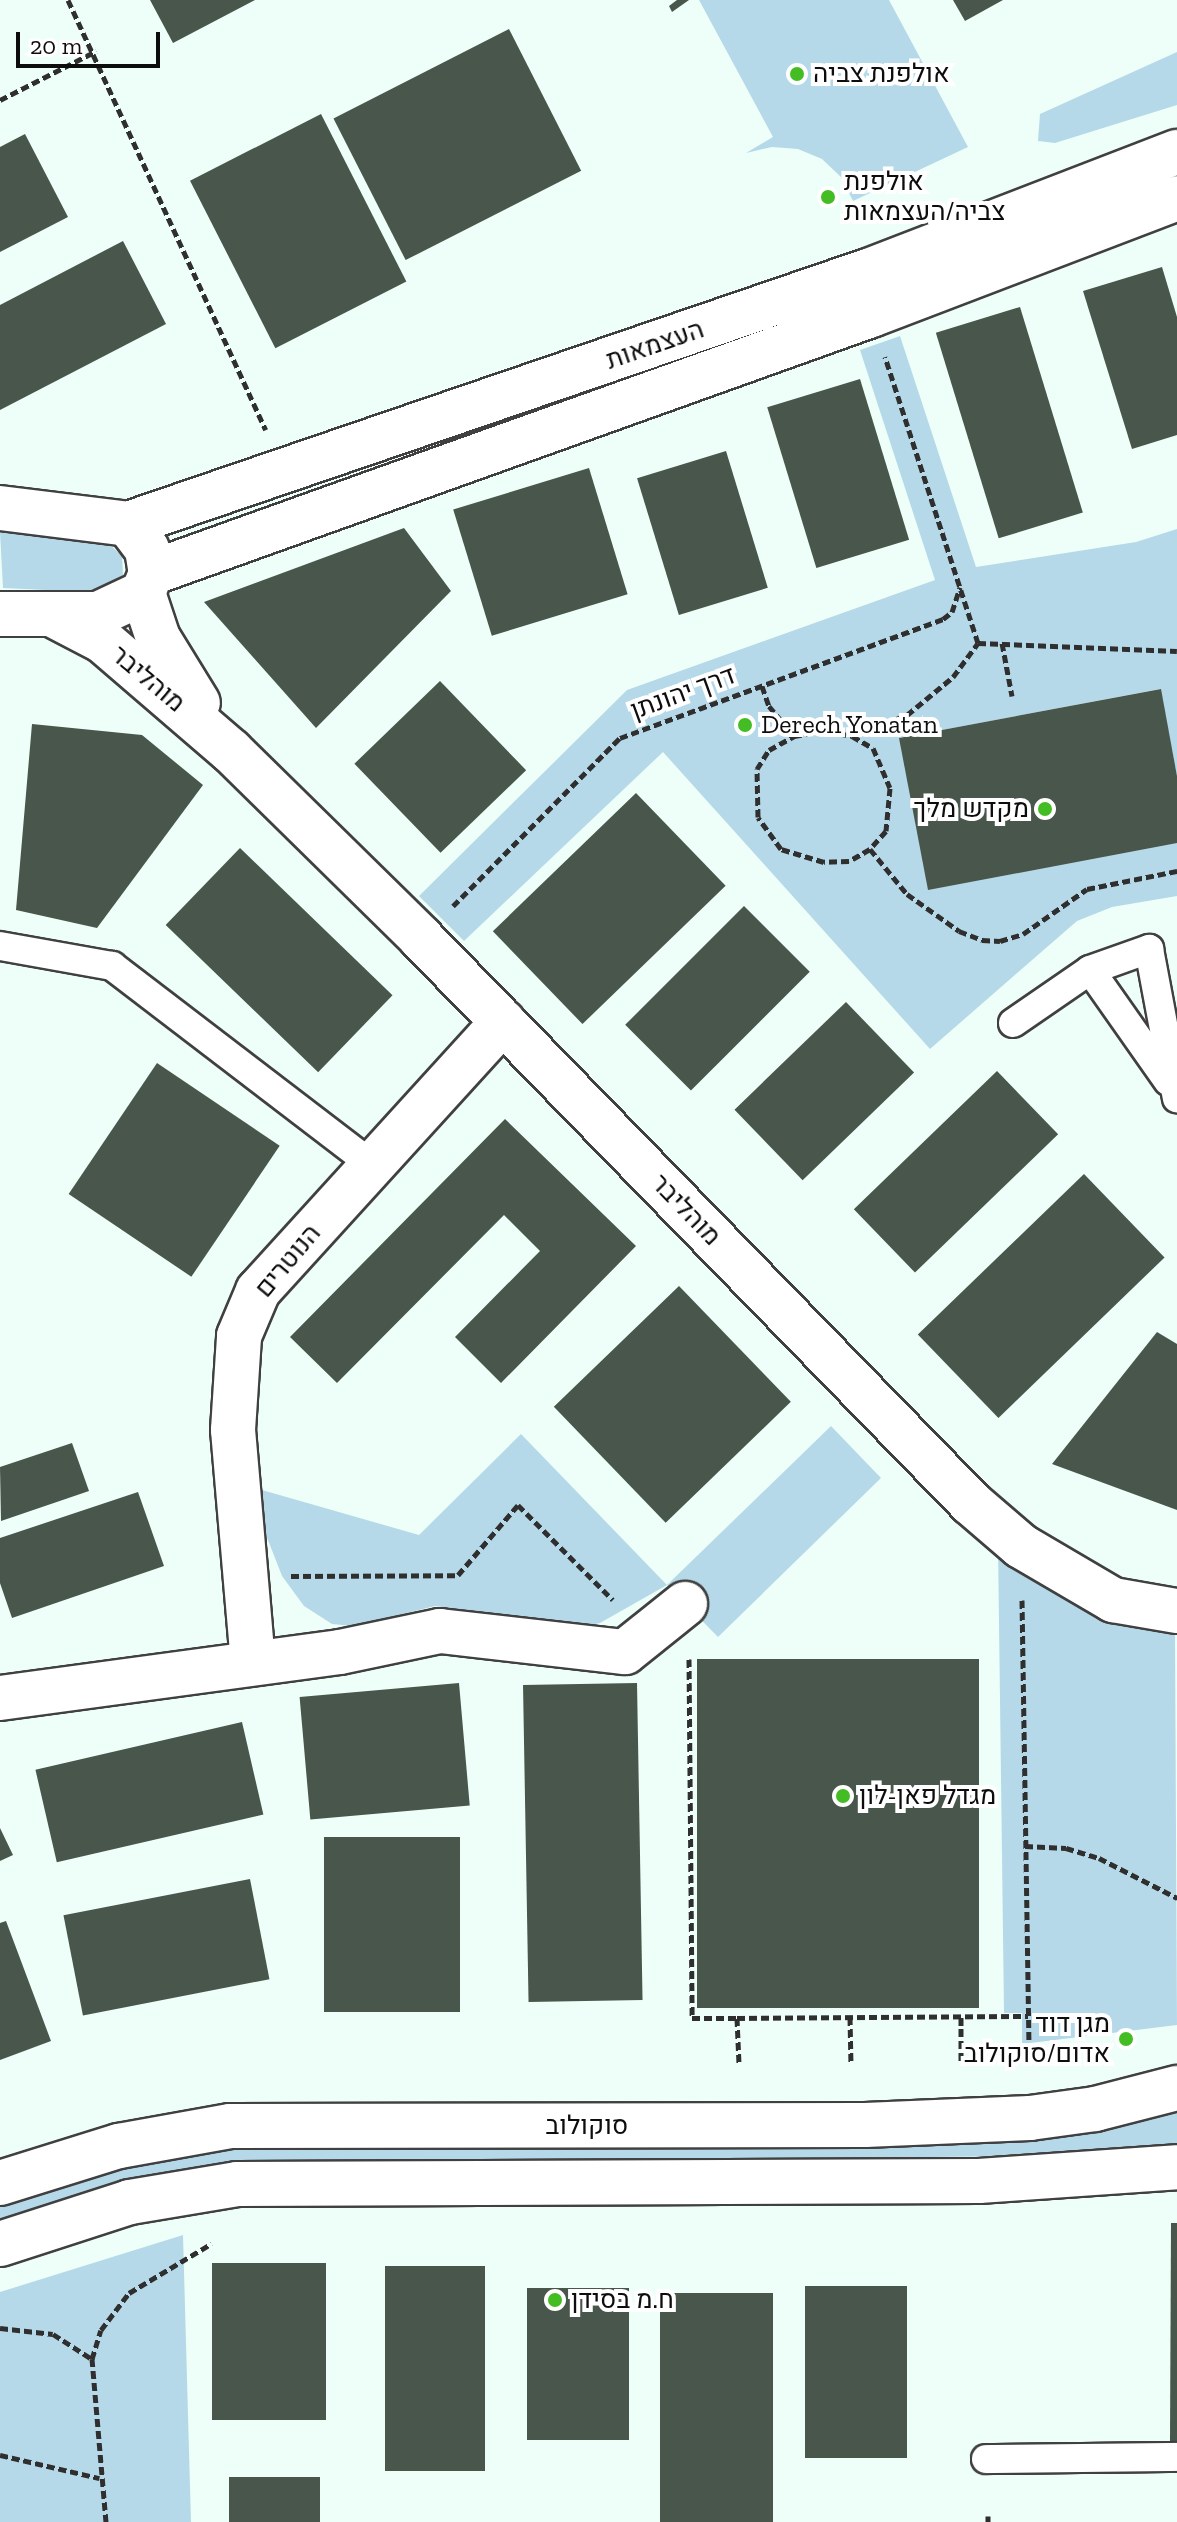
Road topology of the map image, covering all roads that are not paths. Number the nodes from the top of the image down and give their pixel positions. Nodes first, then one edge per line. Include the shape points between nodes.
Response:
1 (1177, 152) edge
2 (1177, 198) edge
3 (6, 503) edge
4 (128, 524) junction
5 (147, 583) junction
6 (0, 614) edge
7 (57, 617) junction
8 (231, 751) junction
9 (0, 946) edge
10 (1090, 970) junction
11 (503, 1022) junction
12 (1013, 1023) dead end
13 (1175, 1094) edge
14 (372, 1165) junction
15 (685, 1604) dead end
16 (1177, 1611) edge
17 (253, 1663) junction
18 (0, 1698) edge
19 (1177, 2088) edge
20 (1177, 2167) edge
21 (0, 2183) edge
22 (0, 2244) edge
23 (1177, 2457) edge
24 (986, 2459) dead end

1 - 4 street, העצמאות via 868,271
2 - 5 street, העצמאות
3 - 4 street
4 - 5 street, מוהליבר via 147,549
5 - 7 street, העצמאות via 98,614
5 - 8 street, מוהליבר via 174,668
6 - 7 street, העצמאות
7 - 8 street, מוהליבר via 103,641
8 - 11 street, מוהליבר
9 - 14 lane via 112,966
10 - 12 lane
10 - 13 lane
10 - 13 lane via 1149,949
11 - 14 street, הנוטרים
11 - 16 street, מוהליבר via 971,1503 1021,1546 1113,1600
14 - 17 street, הנוטרים via 258,1291 239,1336 233,1430
15 - 17 street via 625,1652 440,1631
17 - 18 street
19 - 21 street, סוקולוב via 1069,2113 940,2122 230,2126 119,2146
20 - 22 street via 979,2181 237,2184 130,2202
23 - 24 lane

